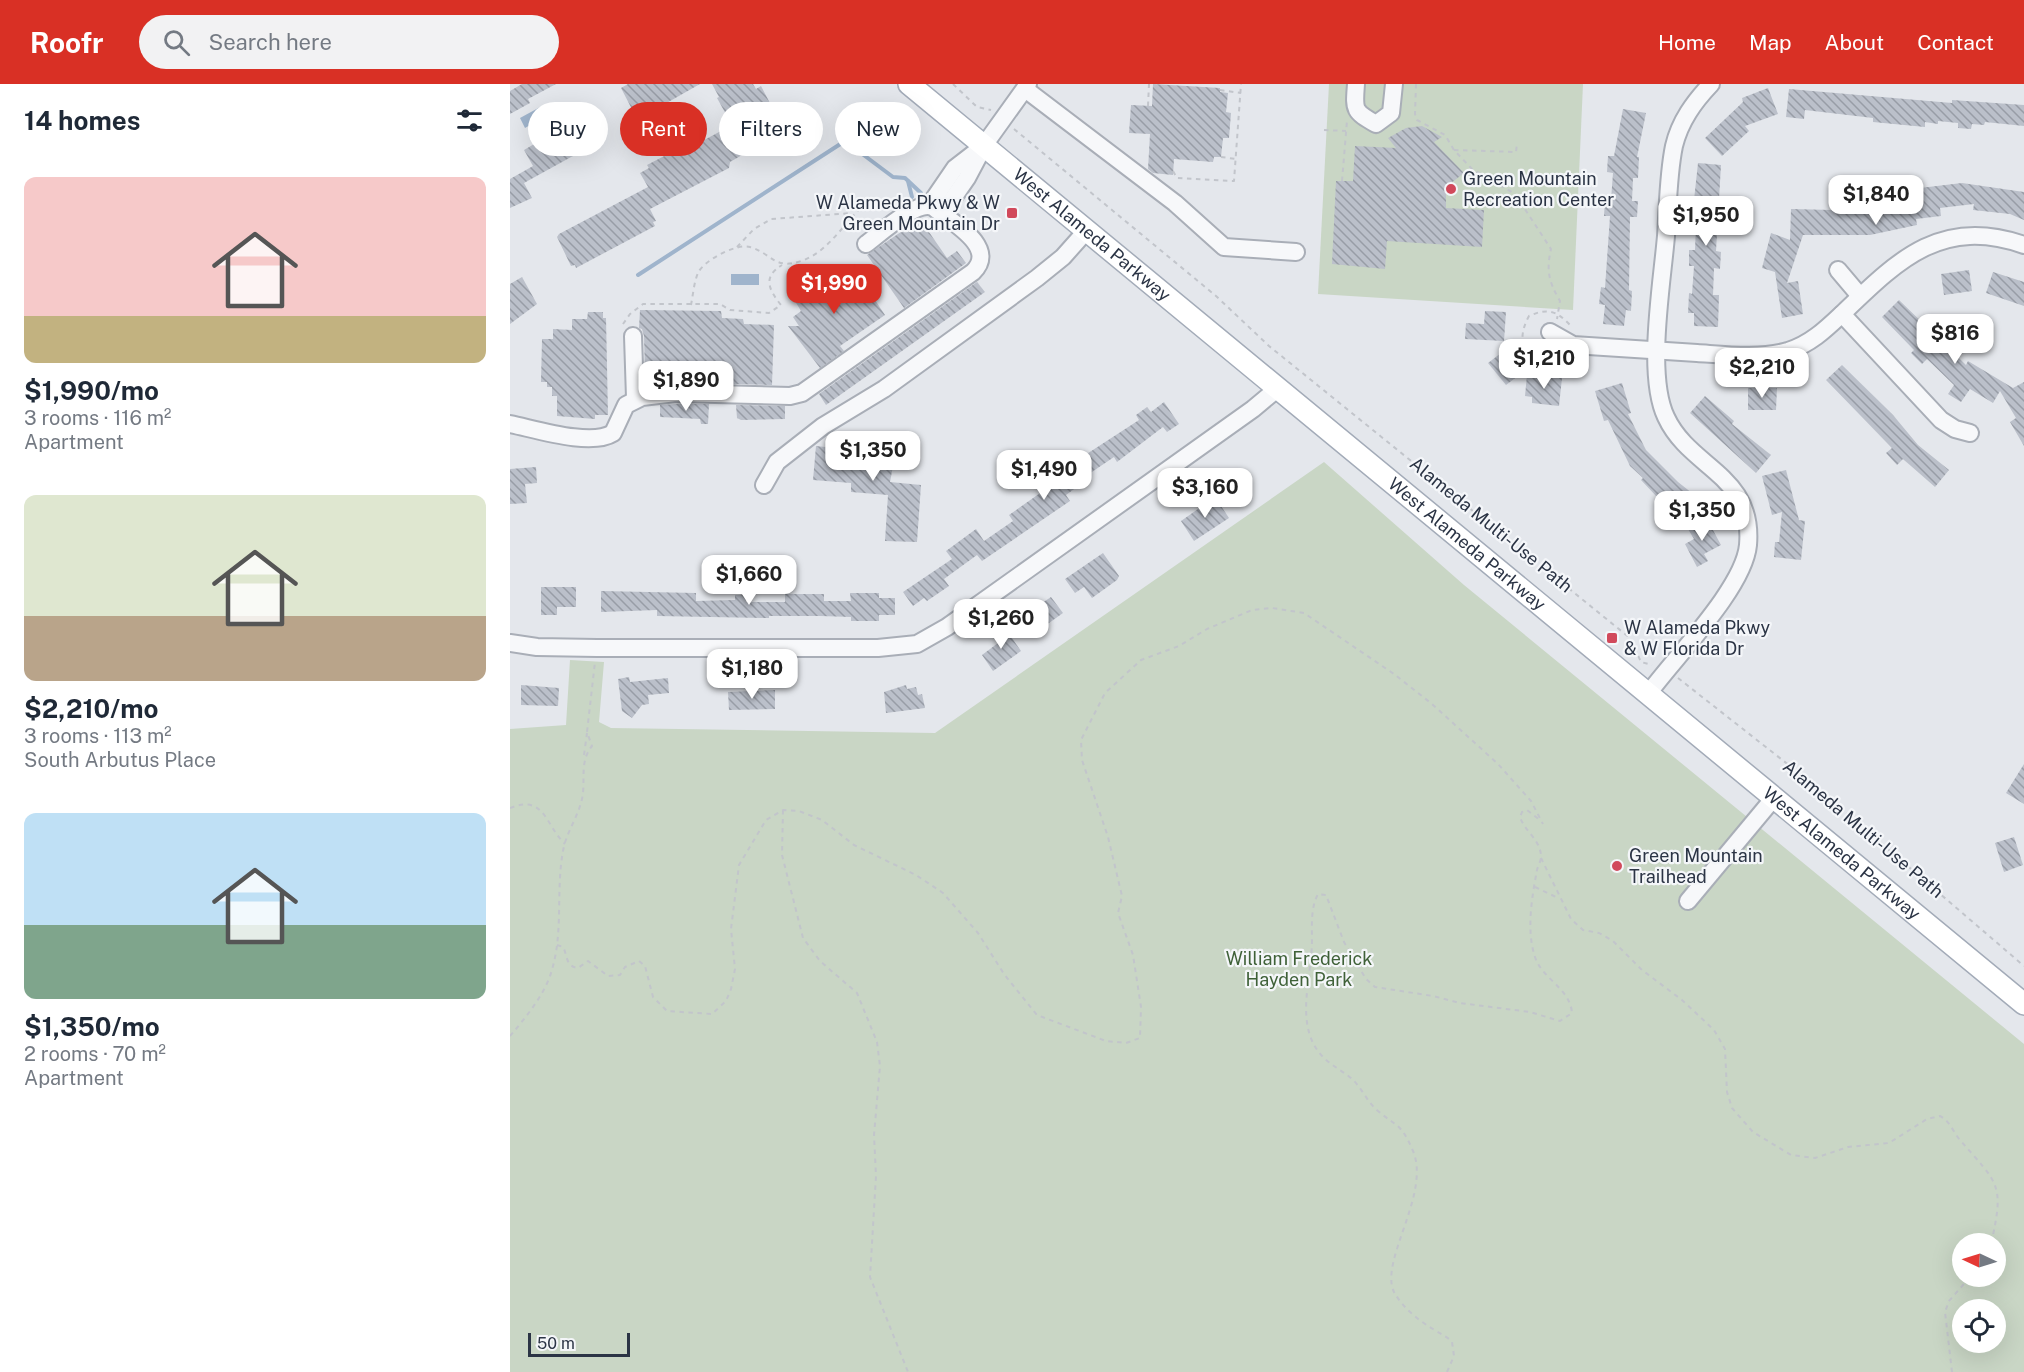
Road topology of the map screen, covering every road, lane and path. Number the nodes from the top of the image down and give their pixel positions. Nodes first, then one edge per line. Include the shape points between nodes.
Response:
1 (909, 84) edge
2 (953, 84) edge
3 (1149, 84) edge
4 (1241, 84) edge
5 (1356, 84) edge
6 (1394, 84) edge
7 (1416, 84) edge
8 (1711, 84) edge
9 (1027, 86) edge
10 (1220, 90) dead end
11 (1241, 93) junction
12 (1148, 106) dead end
13 (1004, 120) junction
14 (1324, 130) dead end
15 (1346, 131) dead end
16 (1517, 143) dead end
17 (985, 144) junction
18 (1454, 150) junction
19 (1221, 157) dead end
20 (1236, 159) junction
21 (1173, 171) dead end
22 (904, 204) dead end
23 (935, 210) junction
24 (854, 213) junction
25 (1087, 230) junction
26 (866, 244) dead end
27 (2024, 245) edge
28 (737, 248) junction
29 (1296, 252) dead end
30 (782, 265) junction
31 (1838, 270) dead end
32 (1860, 296) junction
33 (691, 304) junction
34 (1842, 314) junction
35 (627, 332) joint
36 (1550, 332) joint
37 (1657, 351) junction
38 (1277, 389) junction
39 (635, 398) junction
40 (510, 424) edge
41 (1970, 433) dead end
42 (764, 485) dead end
43 (510, 643) edge
44 (595, 662) dead end
45 (1666, 669) junction
46 (1648, 694) junction
47 (587, 732) junction
48 (584, 757) junction
49 (1773, 799) junction
50 (510, 808) edge
51 (783, 810) junction
52 (565, 844) junction
53 (1541, 858) junction
54 (1535, 887) junction
55 (1558, 897) junction
56 (1688, 901) dead end
57 (557, 945) junction
58 (2024, 966) edge
59 (2024, 1004) edge
60 (510, 1036) edge
61 (1993, 1233) edge
62 (1961, 1287) edge
63 (908, 1372) edge
64 (1447, 1372) edge
65 (1952, 1372) edge

1 - 17 main road, West Alameda Parkway
2 - 13 path, Alameda Multi-Use Path via 977,107 990,109
3 - 12 path
4 - 11 path
5 - 6 street via 1354,108 1376,124 1391,113
7 - 18 path via 1418,120 1445,135
8 - 37 street via 1681,126 1672,163
9 - 13 street
9 - 29 street via 1175,203 1224,247
10 - 11 path
11 - 20 path
13 - 17 street
13 - 45 path, Alameda Multi-Use Path via 1216,296 1269,346 1630,638 1641,662
14 - 15 path
16 - 18 path via 1516,152
17 - 23 street via 967,177
17 - 25 main road, West Alameda Parkway
18 - 36 path via 1472,169 1515,194 1551,249 1548,282 1560,302 1560,313
19 - 20 path
20 - 21 path via 1234,181 1177,178
22 - 24 path via 875,201
23 - 26 street via 919,206
23 - 39 street via 977,244 981,258 976,270 802,393 676,393
24 - 28 path via 771,219
24 - 30 path via 827,246 812,257
25 - 38 main road, West Alameda Parkway
25 - 42 street via 1037,278 777,462
27 - 32 street via 1980,237 1933,244 1899,261
28 - 30 path via 750,247
28 - 33 path via 699,271
30 - 33 path via 772,271 768,281 770,291 781,305 769,313 730,310 720,304
31 - 32 street
32 - 34 street
33 - 35 path via 643,303 630,314
34 - 37 street via 1815,338 1786,351 1742,356
34 - 41 street via 1941,420
35 - 39 street
36 - 37 street via 1573,345
37 - 45 street via 1657,389 1665,416 1681,441 1728,480 1743,504 1749,530 1746,558 1735,582
38 - 43 street via 947,627 917,644 878,648 597,648
38 - 46 main road, West Alameda Parkway
39 - 40 street via 626,405 616,430 609,436 591,438
44 - 47 path
45 - 46 street
45 - 58 path, Alameda Multi-Use Path via 1804,777
46 - 49 main road, West Alameda Parkway
47 - 48 path
47 - 48 path via 592,746
48 - 52 path via 582,799
49 - 56 street
49 - 59 main road, West Alameda Parkway
50 - 52 path via 531,804 543,812
51 - 53 path via 799,811 822,820 854,845 916,875 943,893 978,933 1037,1015 1106,1041 1140,1038 1133,955 1118,913 1122,896 1108,837 1082,760 1081,740 1105,693 1141,660 1252,610 1272,608 1304,613 1394,674 1498,764 1531,801 1543,824 1532,812 1522,812 1522,822 1539,845
51 - 57 path via 766,820 739,865 731,929 733,980 726,1001 712,1014 667,1011 653,998 645,966 639,961 625,967 620,975 608,976 588,961 573,967
51 - 63 path via 782,855 803,938 820,961 857,993 877,1042 880,1066 870,1277
52 - 57 path via 559,876
53 - 54 path
53 - 55 path
54 - 55 path
54 - 64 path via 1531,918 1534,956 1572,1006 1572,1013 1560,1021 1530,1012 1460,1004 1375,987 1344,942 1326,895 1318,894 1312,914 1306,1024 1320,1054 1354,1081 1377,1111 1399,1125 1413,1149 1418,1171 1391,1281 1406,1306 1452,1342 1454,1356
55 - 61 path via 1578,926 1613,941 1642,970 1705,1019 1725,1049 1727,1092 1732,1108 1753,1132 1791,1155 1815,1158 1848,1147 1889,1143 1933,1115 1945,1119 1986,1167 1996,1188 1998,1209
57 - 60 path via 548,980
62 - 65 path via 1949,1301 1946,1312

